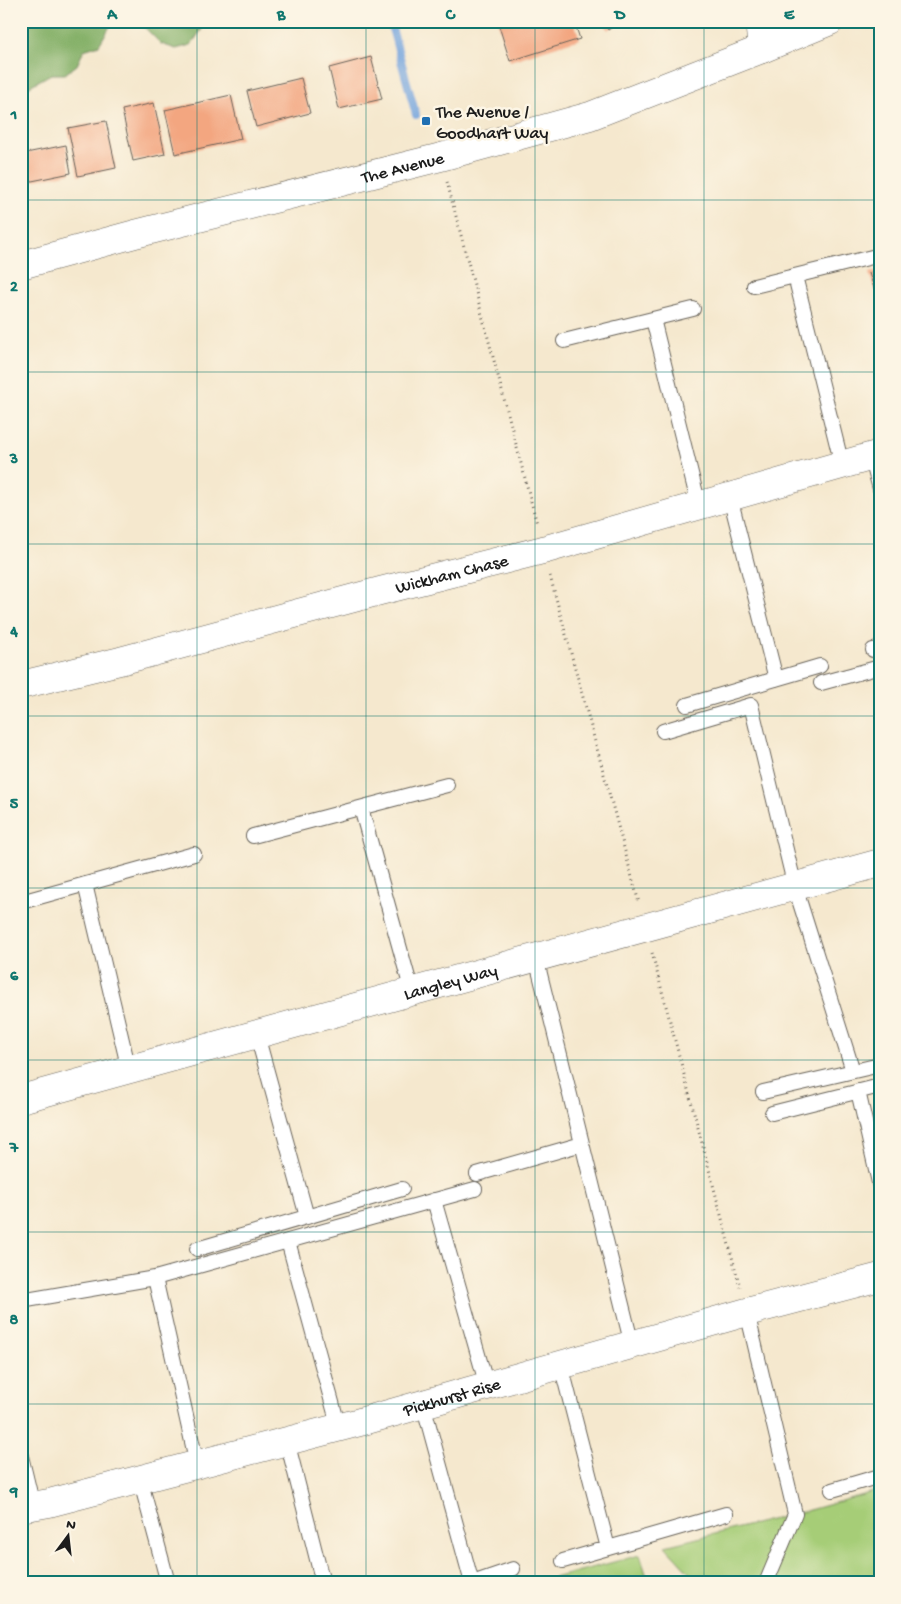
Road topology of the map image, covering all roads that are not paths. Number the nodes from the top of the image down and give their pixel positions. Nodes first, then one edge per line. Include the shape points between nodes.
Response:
1 (759, 21) edge
2 (830, 21) edge
3 (762, 49) junction
4 (876, 256) dead end
5 (21, 265) edge
6 (795, 276) junction
7 (754, 286) dead end
8 (693, 309) dead end
9 (653, 319) junction
10 (564, 341) dead end
11 (876, 455) edge
12 (842, 465) junction
13 (880, 489) edge
14 (730, 497) junction
15 (699, 506) junction
16 (820, 666) dead end
17 (880, 666) edge
18 (776, 679) junction
19 (821, 683) dead end
20 (21, 685) edge
21 (687, 705) dead end
22 (663, 731) dead end
23 (447, 785) dead end
24 (361, 808) junction
25 (253, 836) dead end
26 (194, 854) dead end
27 (880, 863) edge
28 (85, 884) junction
29 (795, 887) junction
30 (21, 902) edge
31 (536, 958) junction
32 (412, 992) junction
33 (258, 1035) junction
34 (880, 1065) edge
35 (129, 1070) junction
36 (854, 1071) junction
37 (880, 1086) edge
38 (858, 1091) junction
39 (763, 1092) dead end
40 (21, 1099) edge
41 (772, 1113) dead end
42 (582, 1144) junction
43 (476, 1174) dead end
44 (880, 1187) edge
45 (402, 1189) dead end
46 (475, 1189) dead end
47 (434, 1200) junction
48 (307, 1217) junction
49 (288, 1241) junction
50 (197, 1250) dead end
51 (880, 1277) edge
52 (155, 1278) junction
53 (22, 1299) edge
54 (747, 1312) junction
55 (632, 1345) junction
56 (561, 1365) junction
57 (487, 1386) junction
58 (424, 1404) junction
59 (339, 1428) junction
60 (287, 1441) junction
61 (21, 1456) edge
62 (196, 1464) junction
63 (880, 1476) edge
64 (140, 1479) junction
65 (832, 1490) dead end
66 (27, 1507) edge
67 (726, 1514) dead end
68 (608, 1548) junction
69 (563, 1561) dead end
70 (513, 1570) dead end
71 (168, 1583) edge
72 (323, 1583) edge
73 (472, 1583) edge
74 (766, 1583) edge

1 - 3 street
2 - 3 street, The Avenue
3 - 5 street, The Avenue via 590,116
4 - 6 lane
6 - 7 lane
6 - 12 lane
8 - 9 lane
9 - 10 lane
9 - 15 lane
11 - 12 street, Wickham Chase
11 - 13 lane
12 - 14 street, Wickham Chase
14 - 15 street, Wickham Chase
14 - 18 lane
15 - 20 street, Wickham Chase via 544,550
16 - 18 lane
17 - 19 lane
18 - 21 lane
22 - 29 lane via 751,705
23 - 24 lane
24 - 25 lane
24 - 32 lane
26 - 28 lane
27 - 29 street, Langley Way
28 - 30 lane
28 - 35 lane
29 - 31 street, Langley Way
29 - 36 lane
31 - 32 street, Langley Way
31 - 42 lane
32 - 33 street, Langley Way
33 - 35 street, Langley Way
33 - 48 lane
34 - 36 lane
35 - 40 street, Langley Way
36 - 39 lane
37 - 38 lane
38 - 41 lane
38 - 44 lane
42 - 43 lane
42 - 55 lane
45 - 48 lane
46 - 47 lane
47 - 49 lane
47 - 57 lane
48 - 50 lane
49 - 52 lane
49 - 59 lane
51 - 54 street, Pickhurst Rise
52 - 53 lane
52 - 62 lane
54 - 55 street, Pickhurst Rise
54 - 74 lane via 795,1514
55 - 56 street, Pickhurst Rise
56 - 57 street, Pickhurst Rise
56 - 68 lane
57 - 58 street, Pickhurst Rise
58 - 59 street, Pickhurst Rise
58 - 73 lane
59 - 60 street, Pickhurst Rise
60 - 62 street, Pickhurst Rise
60 - 72 lane
61 - 66 lane
62 - 64 street, Pickhurst Rise
63 - 65 lane
64 - 66 street, Pickhurst Rise
64 - 71 lane
67 - 68 lane
68 - 69 lane
70 - 73 lane

